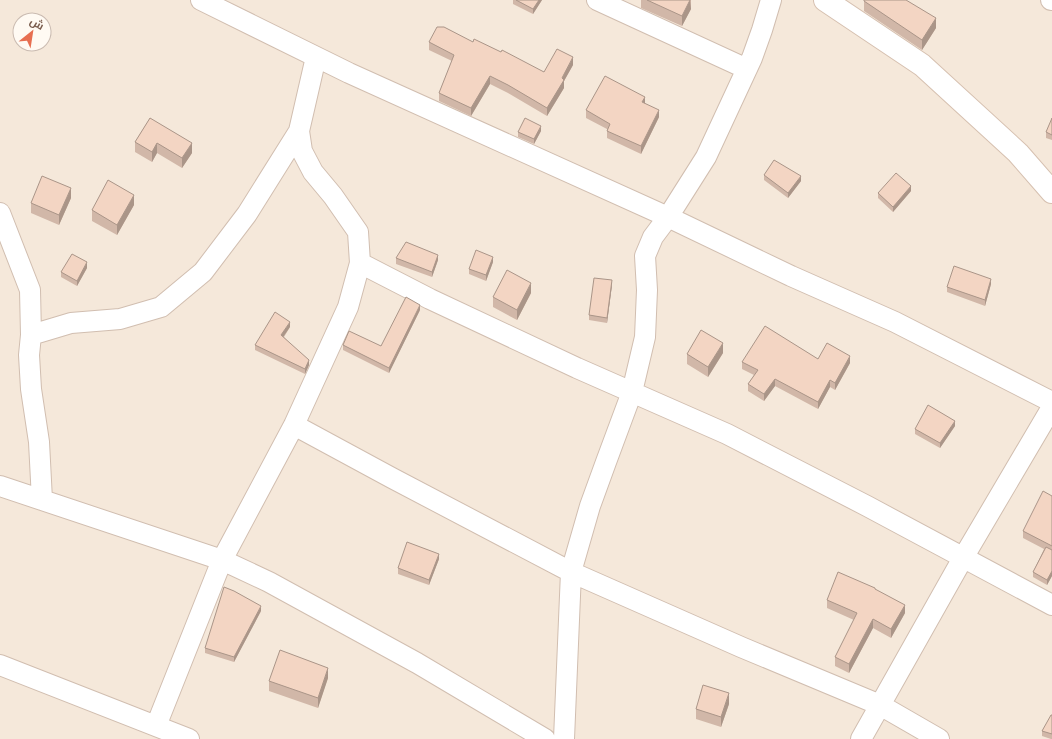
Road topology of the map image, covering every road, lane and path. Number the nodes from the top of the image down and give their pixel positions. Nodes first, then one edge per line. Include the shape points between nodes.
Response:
1 (202, 0) edge
2 (597, 0) edge
3 (771, 0) edge
4 (825, 0) edge
5 (316, 57) junction
6 (747, 68) junction
7 (299, 131) junction
8 (1052, 192) edge
9 (0, 213) edge
10 (668, 217) junction
11 (360, 263) junction
12 (31, 335) junction
13 (632, 392) junction
14 (1052, 402) edge
15 (1052, 407) edge
16 (294, 425) junction
17 (0, 486) edge
18 (42, 500) junction
19 (963, 558) junction
20 (222, 560) junction
21 (571, 572) junction
22 (1052, 605) edge
23 (0, 665) edge
24 (880, 705) junction
25 (156, 726) junction
26 (189, 739) edge
27 (545, 739) edge
28 (564, 739) edge
29 (861, 739) edge
30 (939, 739) edge

1 - 5 street
2 - 6 street
3 - 6 street
4 - 8 street via 922,65 1018,153
5 - 7 street
5 - 10 street
6 - 10 street via 706,157
7 - 11 street via 302,151 313,172 358,232
7 - 12 street via 247,214 203,272 160,307 120,319 71,323
9 - 12 street via 30,290
10 - 13 street via 653,237 645,256 645,337
10 - 14 street via 895,322
11 - 13 street via 430,299
11 - 16 street via 348,307
12 - 18 street via 29,355 39,442
13 - 19 street via 727,434
13 - 21 street via 590,506
15 - 19 street
16 - 20 street
16 - 21 street
17 - 18 street
18 - 20 street
19 - 22 street
19 - 24 street
20 - 25 street
20 - 27 street via 269,582 417,663
21 - 24 street
21 - 28 street
23 - 25 street
24 - 29 street
24 - 30 street
25 - 26 street

